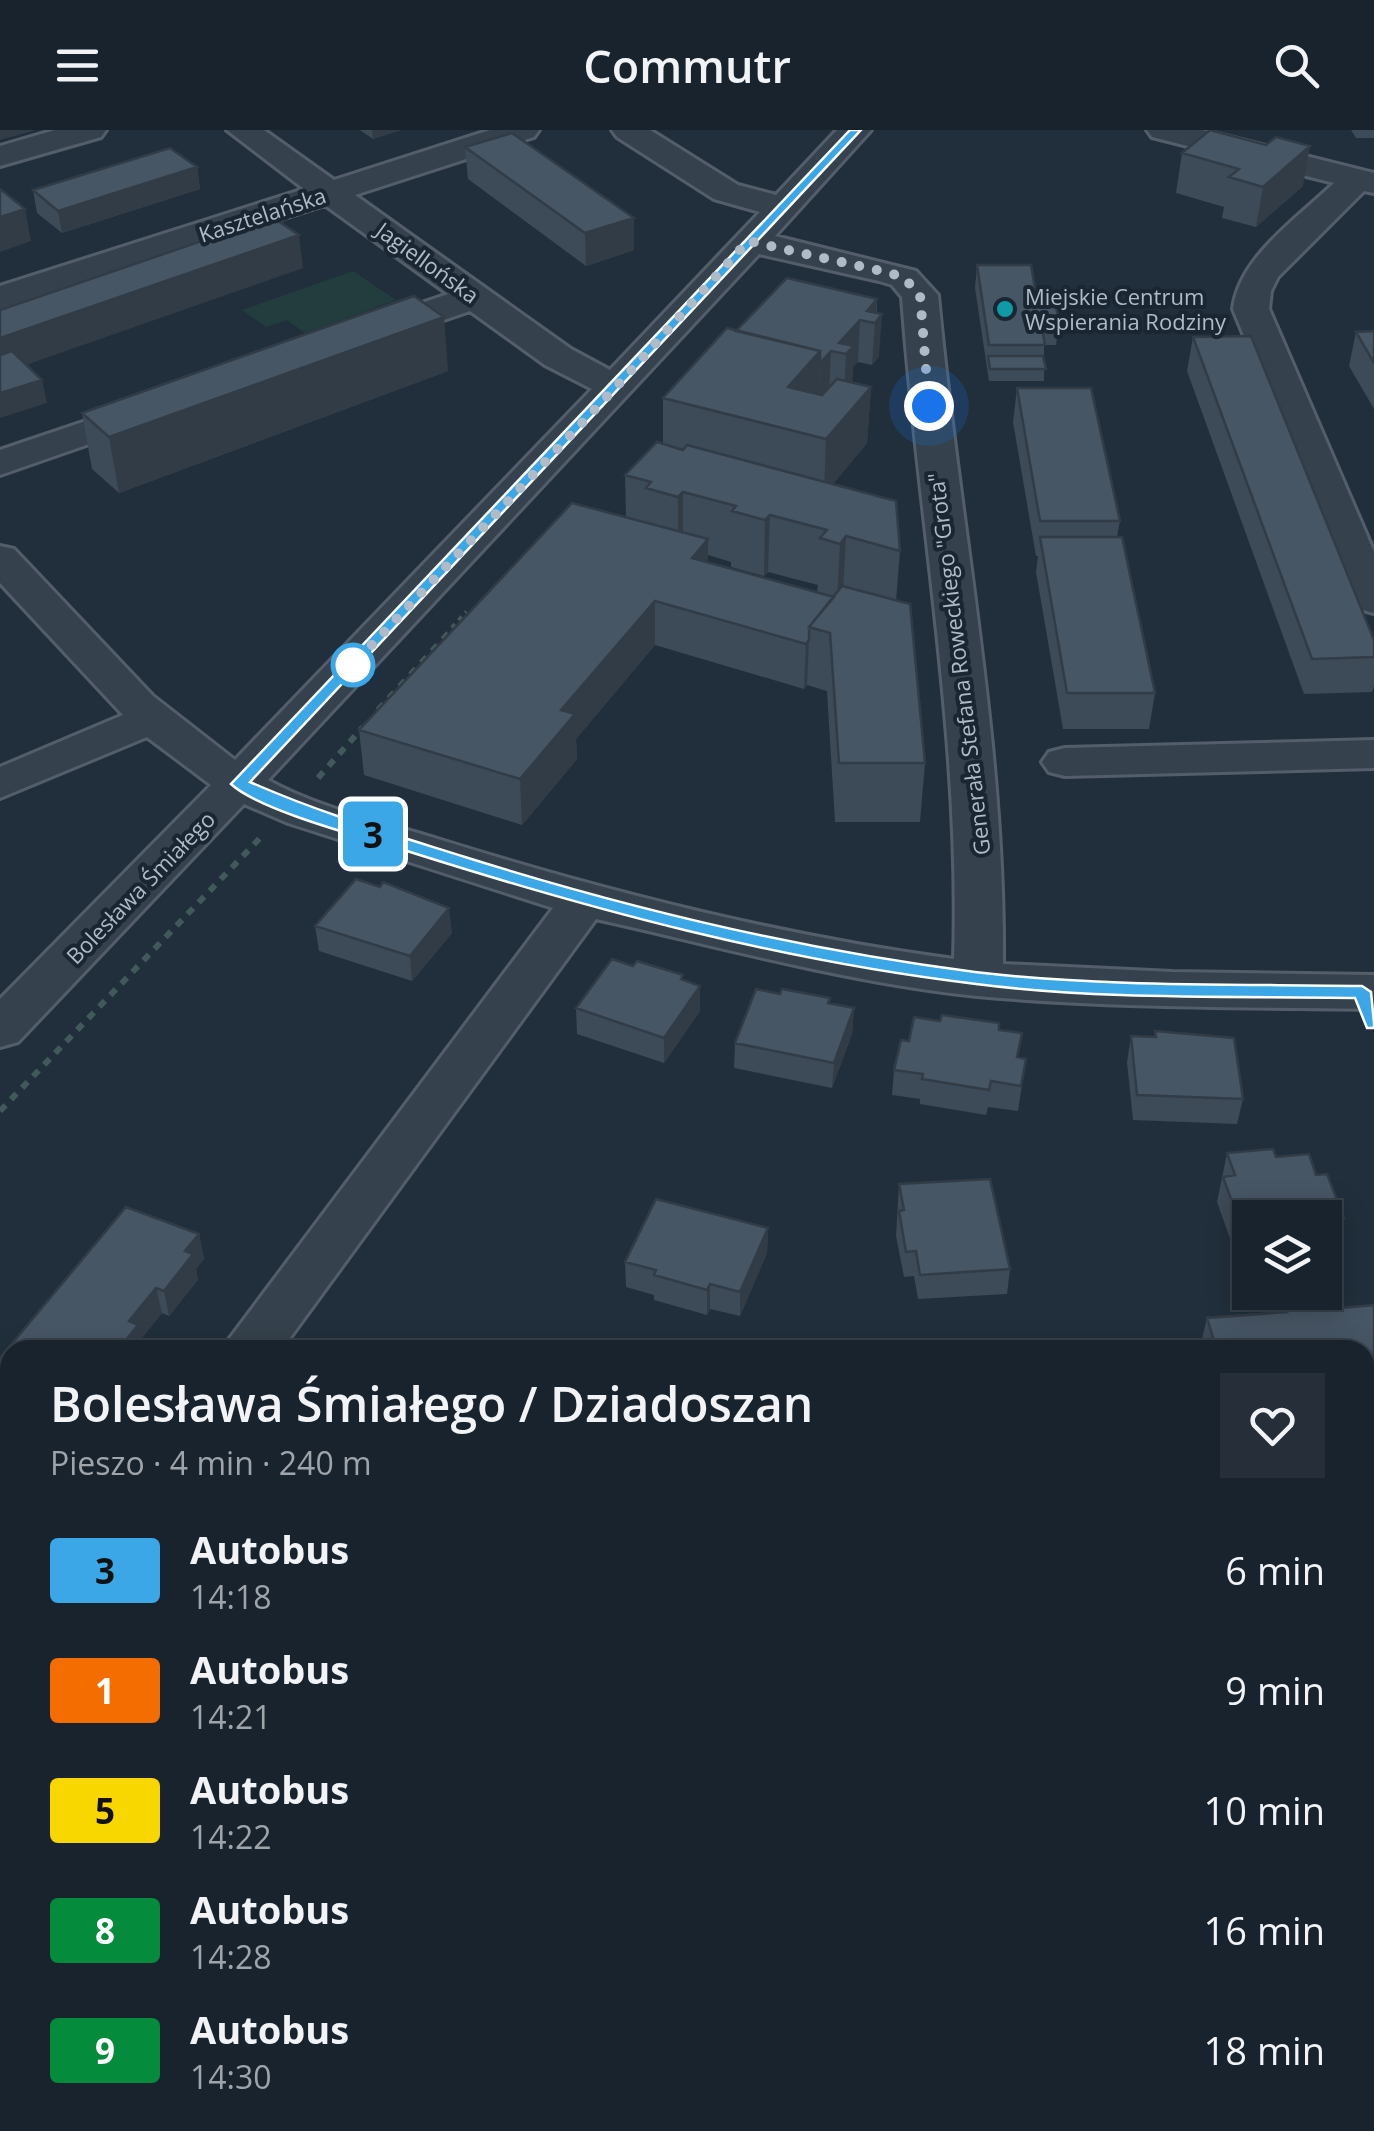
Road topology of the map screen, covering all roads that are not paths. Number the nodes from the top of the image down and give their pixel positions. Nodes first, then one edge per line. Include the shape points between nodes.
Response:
1 (90, 130) edge
2 (243, 130) edge
3 (524, 130) edge
4 (628, 130) edge
5 (854, 130) edge
6 (1163, 130) edge
7 (1222, 136) edge
8 (0, 156) edge
9 (1366, 181) edge
10 (330, 192) junction
11 (782, 207) junction
12 (748, 241) junction
13 (475, 296) junction
14 (0, 298) edge
15 (329, 348) edge
16 (617, 386) junction
17 (183, 399) edge
18 (0, 462) edge
19 (0, 558) edge
20 (1374, 600) edge
21 (152, 719) junction
22 (1374, 754) edge
23 (1066, 762) dead end
24 (0, 784) edge
25 (240, 784) junction
26 (584, 901) junction
27 (978, 978) junction
28 (1370, 1002) edge
29 (0, 1030) edge
30 (256, 1340) edge

1 - 8 street
2 - 10 street, Jagiellońska
3 - 10 street, Kasztelańska
4 - 11 street via 726,192
5 - 11 street, Bolesława Śmiałego
6 - 7 street
7 - 9 street
9 - 20 street via 1264,272 1251,309
10 - 13 street, Jagiellońska
10 - 14 street, Kasztelańska
11 - 12 street, Bolesława Śmiałego
12 - 16 street, Bolesława Śmiałego
12 - 27 street, Generała Stefana Roweckiego "Grota" via 904,278 920,295 981,853
13 - 15 street
13 - 16 street, Jagiellońska via 586,374
16 - 25 street, Bolesława Śmiałego
17 - 18 street
19 - 21 street
21 - 24 street
21 - 25 street
22 - 23 street
25 - 26 street via 304,812
25 - 29 street, Bolesława Śmiałego
26 - 27 street via 795,950
26 - 30 street
27 - 28 street

